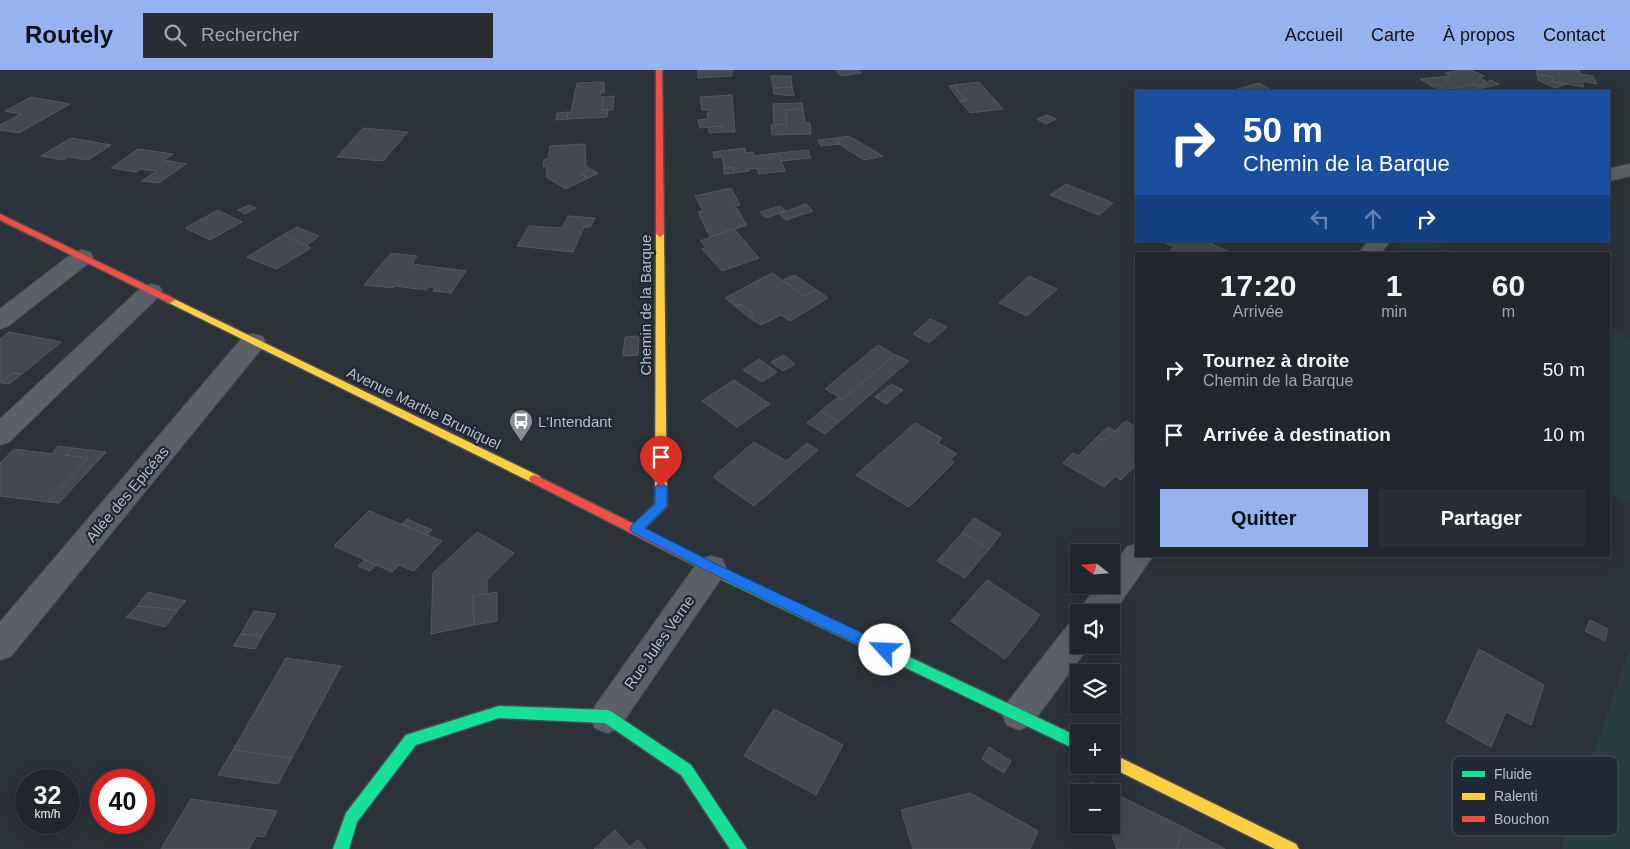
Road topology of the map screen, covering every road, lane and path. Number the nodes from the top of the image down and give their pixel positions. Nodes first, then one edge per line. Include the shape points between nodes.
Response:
1 (659, 70) edge
2 (1630, 170) edge
3 (1610, 175) edge
4 (0, 217) edge
5 (1378, 242) edge
6 (1371, 252) edge
7 (82, 257) junction
8 (151, 291) junction
9 (0, 321) edge
10 (253, 342) junction
11 (0, 434) edge
12 (636, 529) junction
13 (1137, 557) edge
14 (711, 568) junction
15 (1102, 604) edge
16 (0, 646) edge
17 (1070, 647) edge
18 (1019, 714) junction
19 (607, 716) junction
20 (1070, 740) edge
21 (1120, 764) edge
22 (341, 849) edge
23 (739, 849) edge
24 (1291, 849) edge

1 - 12 street, Chemin de la Barque via 661,506
2 - 3 street
4 - 7 street, Avenue Marthe Bruniquel
5 - 6 street
7 - 8 street, Avenue Marthe Bruniquel
7 - 9 street
8 - 10 street, Avenue Marthe Bruniquel
8 - 11 street
10 - 12 street, Avenue Marthe Bruniquel
10 - 16 street, Allée des Epicéas
12 - 14 street, Avenue Marthe Bruniquel
13 - 15 street
14 - 18 street, Avenue Marthe Bruniquel
14 - 19 street, Rue Jules Verne
17 - 18 street
18 - 20 street, Avenue Marthe Bruniquel
19 - 22 street via 500,712 411,740 351,818
19 - 23 street via 686,770
21 - 24 street

